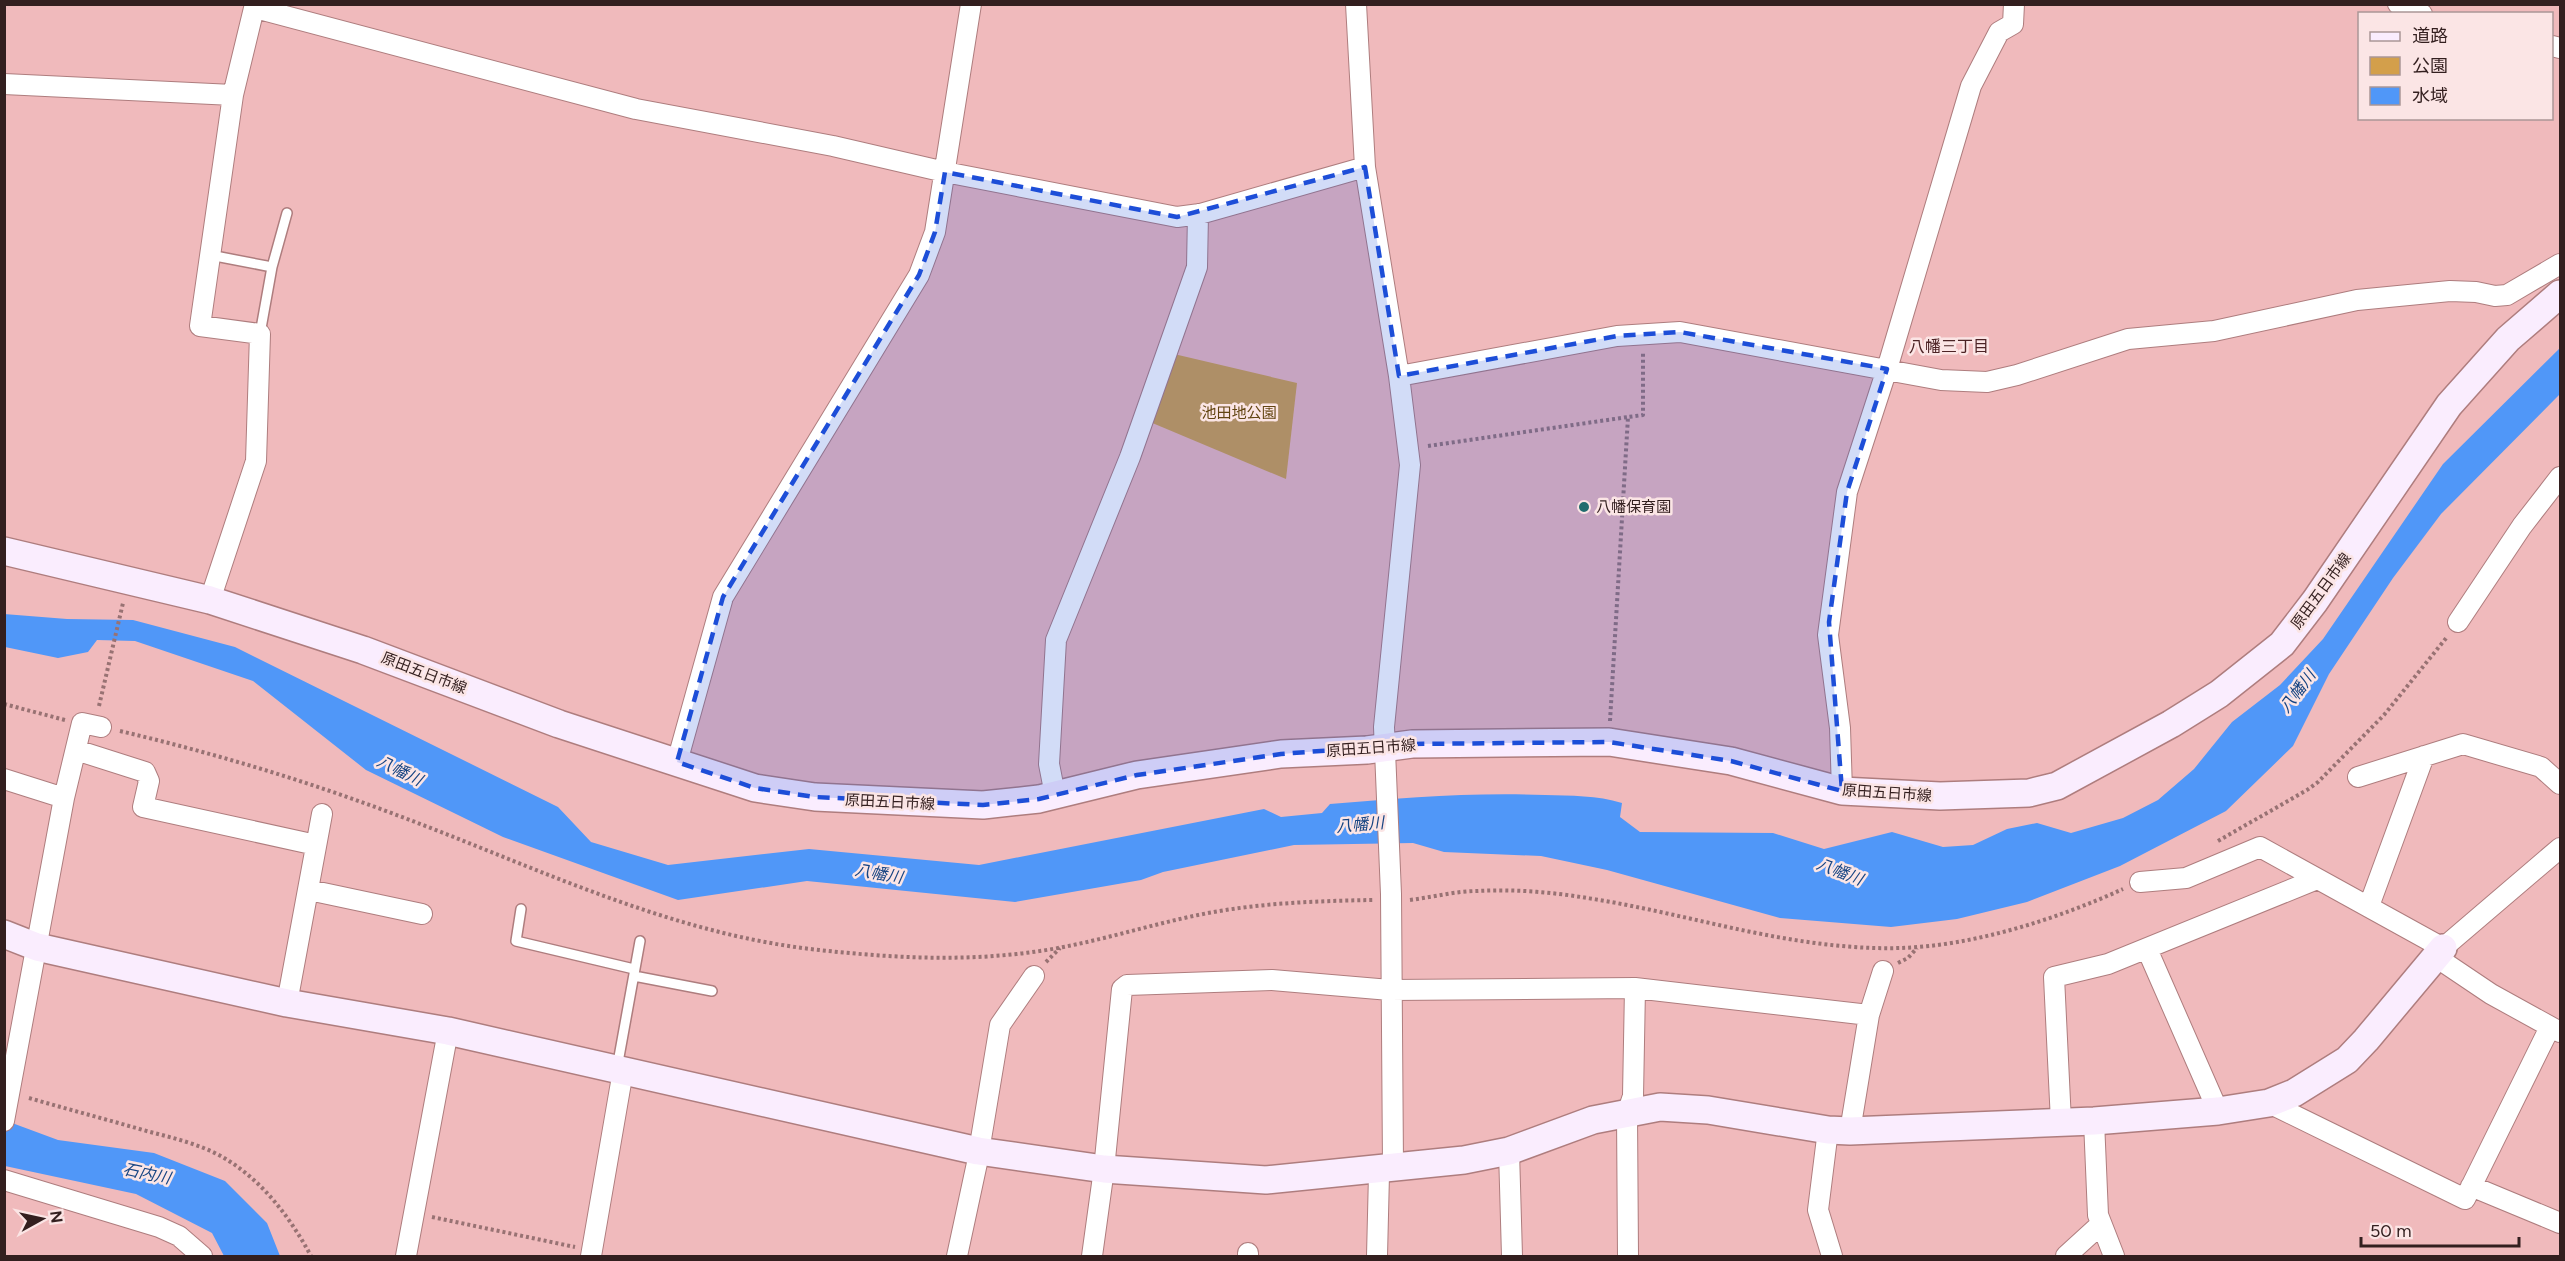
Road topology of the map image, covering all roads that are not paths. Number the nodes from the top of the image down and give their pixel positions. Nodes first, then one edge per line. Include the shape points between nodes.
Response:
1 (971, 4) edge
2 (1356, 4) edge
3 (2014, 4) edge
4 (2398, 4) edge
5 (255, 6) edge
6 (2417, 12) edge
7 (4, 84) edge
8 (233, 95) junction
9 (1365, 167) junction
10 (945, 172) junction
11 (287, 213) dead end
12 (1198, 214) junction
13 (209, 255) junction
14 (2560, 264) edge
15 (272, 267) junction
16 (2560, 294) edge
17 (260, 334) junction
18 (1887, 369) junction
19 (1399, 376) junction
20 (2560, 477) edge
21 (4, 551) edge
22 (210, 600) junction
23 (2458, 622) road end
24 (94, 719) road end
25 (76, 750) junction
26 (1385, 753) junction
27 (2424, 756) junction
28 (677, 762) junction
29 (2358, 777) dead end
30 (4, 778) edge
31 (2560, 784) edge
32 (1842, 791) junction
33 (1055, 795) junction
34 (64, 798) junction
35 (322, 814) dead end
36 (316, 845) junction
37 (2560, 848) edge
38 (2317, 879) junction
39 (2140, 882) road end
40 (309, 890) junction
41 (2369, 906) junction
42 (521, 909) dead end
43 (422, 914) dead end
44 (4, 934) edge
45 (640, 941) dead end
46 (37, 947) junction
47 (2147, 949) junction
48 (2439, 952) junction
49 (1882, 972) dead end
50 (634, 973) junction
51 (1034, 976) dead end
52 (1635, 988) junction
53 (1390, 990) junction
54 (712, 991) dead end
55 (287, 1003) junction
56 (1869, 1015) junction
57 (2555, 1029) edge
58 (448, 1031) junction
59 (620, 1070) junction
60 (2269, 1103) junction
61 (8, 1108) edge
62 (2217, 1111) junction
63 (1627, 1114) junction
64 (2094, 1121) junction
65 (2061, 1122) junction
66 (1839, 1131) junction
67 (1509, 1150) junction
68 (978, 1151) junction
69 (1394, 1165) junction
70 (1104, 1169) junction
71 (4, 1180) edge
72 (2471, 1186) junction
73 (2560, 1223) edge
74 (2100, 1225) junction
75 (592, 1254) edge
76 (202, 1257) edge
77 (406, 1257) edge
78 (957, 1257) edge
79 (1092, 1257) edge
80 (1377, 1257) edge
81 (1512, 1257) edge
82 (1628, 1257) edge
83 (1832, 1257) edge
84 (2066, 1257) edge
85 (2114, 1257) edge

1 - 10 street
2 - 9 street
3 - 18 street via 2013,24 1999,32 1971,86
4 - 6 street
5 - 8 street
5 - 10 street via 636,109 833,146
7 - 8 street
8 - 13 street
9 - 12 street
9 - 19 street
10 - 12 street via 1176,217
10 - 28 street via 935,232 919,275 723,597
11 - 15 lane
12 - 33 street via 1197,267 1130,456 1056,640 1049,764
13 - 15 lane
13 - 17 street via 200,326
14 - 18 street via 2507,295 2450,291 2357,300 2214,331 2128,339 1987,382 1941,380
15 - 17 lane
16 - 32 main road, 原田五日市線 via 2508,339 2449,405 2282,644 2219,694 2057,786 2029,794 1940,796
17 - 22 street via 256,461
18 - 19 street via 1680,332 1617,336
18 - 32 street via 1847,492 1829,622
19 - 26 street via 1410,465 1384,727
20 - 23 street
21 - 22 main road, 原田五日市線
22 - 28 main road, 原田五日市線
24 - 25 street
25 - 34 street
25 - 36 street via 145,772 149,781 143,807
26 - 32 main road, 原田五日市線 via 1412,744 1609,742 1731,761
26 - 33 main road, 原田五日市線 via 1270,756 1137,775
26 - 53 street
27 - 29 street
27 - 31 street via 2463,744 2541,767
27 - 41 street
28 - 33 main road, 原田五日市線 via 755,788 815,797 983,805
30 - 34 street
34 - 46 street
35 - 36 street
36 - 40 street
37 - 48 street
38 - 39 street via 2260,847 2187,878
38 - 41 street
38 - 47 street
40 - 43 street
40 - 55 street
41 - 48 street
42 - 50 lane via 516,941
44 - 46 main road
45 - 50 lane
46 - 55 main road
46 - 61 street
47 - 62 street
47 - 65 street via 2108,964 2054,976
48 - 57 street via 2491,994
48 - 60 main road via 2347,1060 2294,1093
49 - 56 street
50 - 54 lane
50 - 59 lane
51 - 68 street via 1000,1025
52 - 53 street
52 - 56 street
52 - 63 street via 1633,1096
53 - 69 street
53 - 70 street via 1272,980 1127,985 1122,989
55 - 58 main road
56 - 66 street
57 - 72 street
58 - 59 main road
58 - 77 street
59 - 68 main road
59 - 75 street
60 - 62 main road
60 - 72 street via 2464,1199
62 - 64 main road
63 - 66 main road via 1660,1107 1708,1110
63 - 67 main road via 1593,1120
63 - 82 street
64 - 65 main road
64 - 74 street
65 - 66 main road
66 - 83 street via 1818,1210
67 - 69 main road via 1464,1160
67 - 81 street
68 - 70 main road
68 - 78 street
69 - 70 main road via 1266,1180
69 - 80 street via 1380,1174
70 - 79 street
71 - 76 street via 159,1227 179,1236
72 - 73 street
74 - 84 street
74 - 85 street

